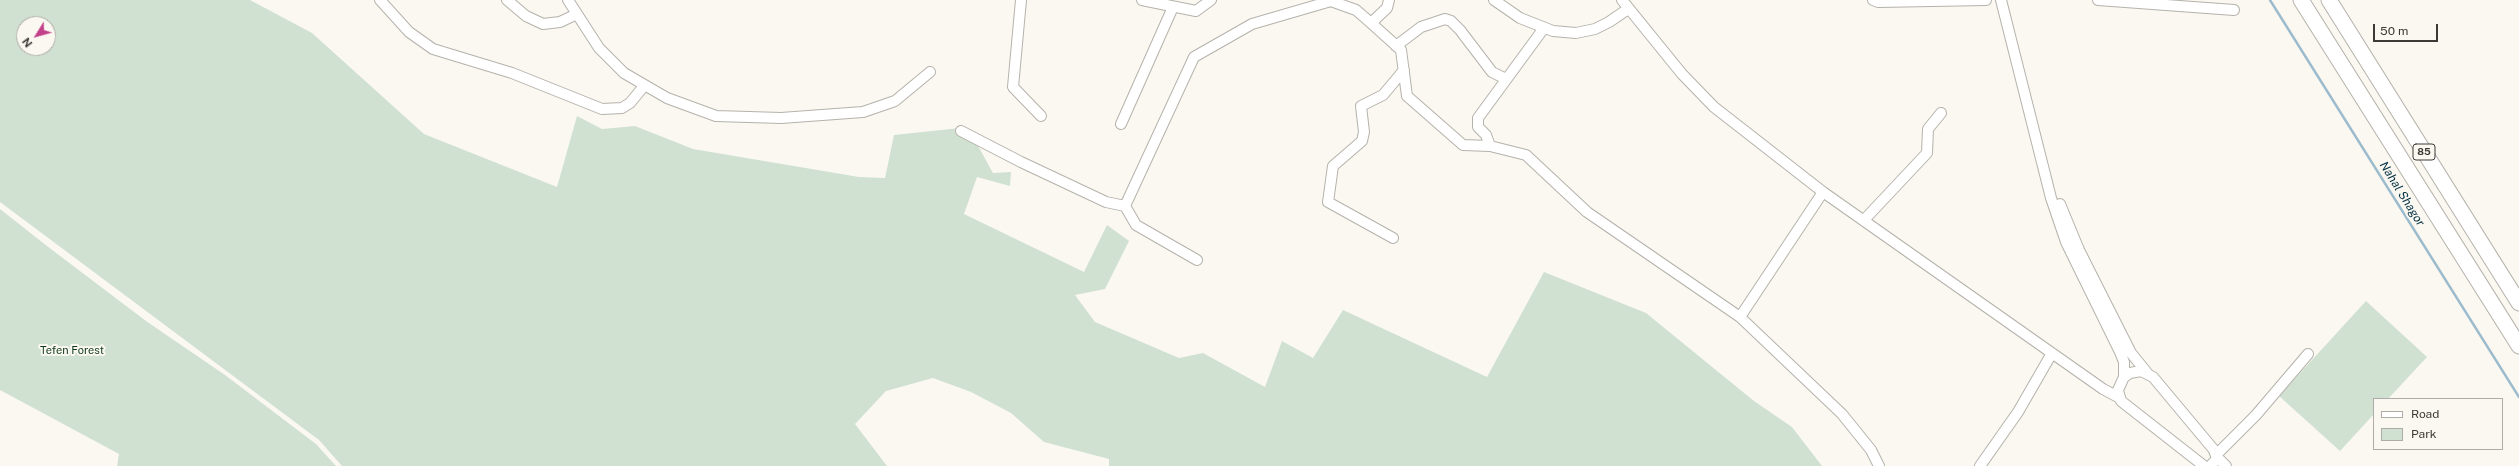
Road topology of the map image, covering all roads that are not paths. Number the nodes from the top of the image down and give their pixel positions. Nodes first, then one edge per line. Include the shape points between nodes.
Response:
1 (380, 0) edge
2 (508, 0) edge
3 (568, 0) edge
4 (1021, 0) edge
5 (1142, 0) edge
6 (1211, 0) edge
7 (1389, 0) edge
8 (1494, 0) edge
9 (1622, 0) edge
10 (1873, 0) edge
11 (1986, 0) edge
12 (2001, 0) edge
13 (2098, 0) edge
14 (2301, 0) edge
15 (2329, 0) edge
16 (1173, 7) junction
17 (1628, 9) junction
18 (2234, 10) dead end
19 (577, 14) junction
20 (1371, 23) junction
21 (1544, 28) junction
22 (1396, 46) junction
23 (1404, 70) junction
24 (930, 72) dead end
25 (1506, 79) junction
26 (644, 86) junction
27 (1941, 114) dead end
28 (1041, 116) dead end
29 (1121, 124) dead end
30 (961, 131) dead end
31 (1490, 146) junction
32 (2048, 179) junction
33 (1823, 192) junction
34 (1124, 206) junction
35 (1864, 220) junction
36 (1393, 238) dead end
37 (1197, 260) dead end
38 (2519, 303) edge
39 (1740, 317) junction
40 (2519, 346) edge
41 (2052, 353) junction
42 (2308, 354) dead end
43 (2148, 374) junction
44 (2124, 377) junction
45 (2118, 397) junction
46 (2217, 455) junction
47 (2198, 464) edge
48 (1879, 466) edge
49 (1980, 466) edge
50 (2210, 466) edge
51 (2226, 466) edge

1 - 26 street via 409,32 433,49 507,71 602,109 622,108 630,103
2 - 19 street via 526,16 543,24 560,22
3 - 19 street
4 - 28 street via 1013,87
5 - 16 street
6 - 16 street via 1196,11
7 - 20 street via 1388,8
8 - 21 street via 1520,18
9 - 17 street
10 - 11 street
12 - 32 street
13 - 18 street
14 - 40 highway, 85
15 - 38 highway, 85
16 - 29 street
17 - 21 street via 1595,29 1576,33
17 - 33 street via 1682,74 1714,106
19 - 26 street via 607,58
20 - 22 street
20 - 34 street via 1356,10 1332,1 1252,24 1194,57
21 - 25 street
22 - 23 street via 1401,50
22 - 25 street via 1421,27 1445,19 1460,30 1492,72
23 - 31 street via 1407,96 1463,145
23 - 36 street via 1383,95 1361,106 1364,132 1362,141 1333,166 1328,202
24 - 26 street via 895,101 863,112 781,118 716,116 688,107
25 - 31 street via 1478,118 1478,127 1486,135
27 - 35 street via 1928,129 1927,153
30 - 34 street via 1106,202
31 - 39 street via 1526,155 1587,212
32 - 43 street via 2078,250 2131,353
32 - 44 street via 2051,198 2066,242 2120,352 2124,362
33 - 35 street
33 - 39 street
34 - 37 street via 1136,225
35 - 41 street
39 - 48 street via 1842,414 1871,450
41 - 45 street
41 - 49 street via 2018,412
42 - 46 street via 2256,415
43 - 44 street via 2136,371
43 - 46 street
44 - 45 street via 2119,383
45 - 47 street via 2129,409
46 - 50 street via 2217,459
46 - 51 street

